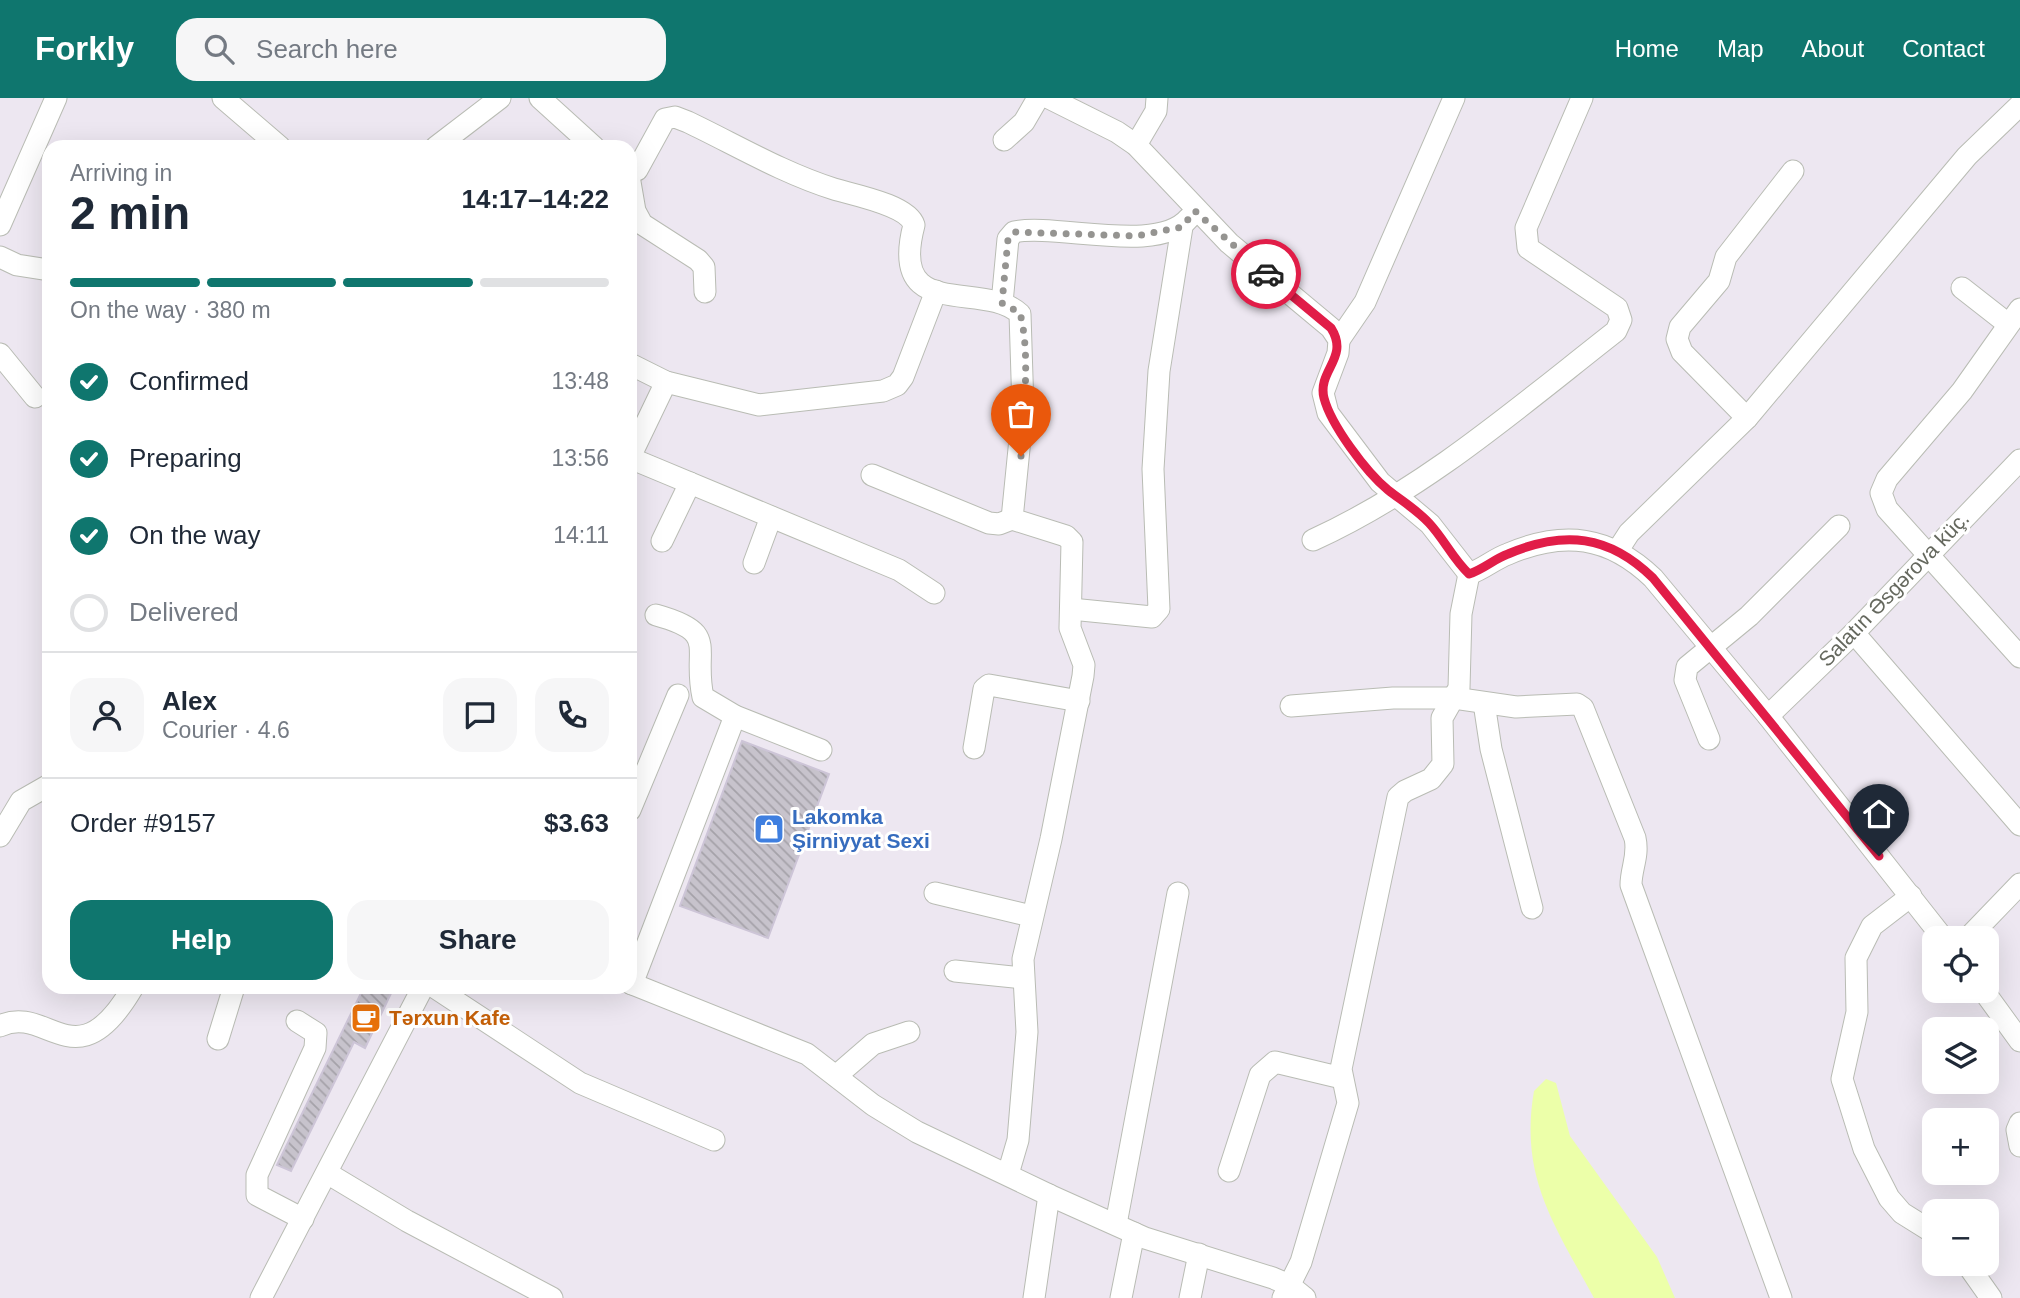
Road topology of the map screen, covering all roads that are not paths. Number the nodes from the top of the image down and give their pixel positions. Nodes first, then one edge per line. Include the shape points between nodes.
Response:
1 (55, 98) edge
2 (223, 98) edge
3 (540, 98) edge
4 (1038, 98) edge
5 (1049, 98) edge
6 (1157, 98) edge
7 (1454, 98) edge
8 (1582, 98) edge
9 (493, 100) edge
10 (2020, 105) edge
11 (272, 140) edge
12 (444, 140) edge
13 (586, 140) edge
14 (1004, 140) dead end
15 (1136, 145) junction
16 (637, 170) edge
17 (1793, 171) dead end
18 (637, 215) edge
19 (1189, 219) junction
20 (0, 225) edge
21 (0, 257) edge
22 (42, 269) edge
23 (1962, 288) dead end
24 (936, 291) junction
25 (705, 292) dead end
26 (1002, 303) junction
27 (2014, 317) edge
28 (1339, 340) junction
29 (0, 354) edge
30 (637, 368) edge
31 (666, 382) junction
32 (36, 397) dead end
33 (1747, 418) junction
34 (637, 443) edge
35 (637, 461) edge
36 (2017, 470) edge
37 (872, 475) dead end
38 (690, 483) junction
39 (1397, 496) junction
40 (771, 517) junction
41 (1012, 519) junction
42 (1839, 526) dead end
43 (1313, 540) dead end
44 (662, 541) dead end
45 (1618, 550) junction
46 (1928, 554) junction
47 (754, 563) dead end
48 (1469, 574) junction
49 (934, 593) dead end
50 (1071, 609) junction
51 (656, 615) dead end
52 (1854, 633) junction
53 (1712, 649) junction
54 (2020, 657) edge
55 (677, 695) dead end
56 (1454, 698) junction
57 (1079, 701) junction
58 (1484, 703) junction
59 (1291, 706) dead end
60 (735, 716) junction
61 (1768, 716) junction
62 (1709, 739) dead end
63 (974, 748) dead end
64 (821, 750) dead end
65 (42, 789) edge
66 (637, 793) edge
67 (2020, 825) edge
68 (0, 836) edge
69 (2020, 884) edge
70 (935, 893) dead end
71 (1178, 893) dead end
72 (1911, 896) junction
73 (1532, 908) dead end
74 (1031, 916) junction
75 (1934, 926) edge
76 (1980, 926) edge
77 (637, 968) edge
78 (955, 971) dead end
79 (1023, 978) junction
80 (637, 985) edge
81 (129, 994) edge
82 (232, 994) edge
83 (419, 994) edge
84 (446, 994) edge
85 (1992, 1003) edge
86 (298, 1021) dead end
87 (0, 1026) edge
88 (909, 1032) dead end
89 (218, 1039) dead end
90 (2020, 1041) edge
91 (836, 1076) junction
92 (1342, 1078) junction
93 (2020, 1123) edge
94 (714, 1140) dead end
95 (2020, 1146) edge
96 (1229, 1171) dead end
97 (327, 1173) junction
98 (1008, 1174) junction
99 (1049, 1195) junction
100 (303, 1219) junction
101 (1922, 1226) edge
102 (1125, 1228) junction
103 (1199, 1254) junction
104 (1975, 1276) edge
105 (526, 1292) edge
106 (1292, 1294) edge
107 (261, 1298) edge
108 (552, 1298) edge
109 (1034, 1298) edge
110 (1121, 1298) edge
111 (1190, 1298) edge
112 (1781, 1298) edge
113 (1991, 1298) edge

1 - 20 street
2 - 11 street
3 - 13 street
4 - 14 street via 1024,122
5 - 15 street
6 - 15 street via 1156,111
7 - 28 street via 1365,302
8 - 39 street via 1525,238 1528,248 1617,308 1621,320 1616,331
9 - 12 street
10 - 33 street via 1967,156
15 - 19 street
16 - 24 street via 665,119 688,121 798,176 906,214 914,225 909,255 912,271
17 - 33 street via 1726,257 1719,281 1680,327 1677,340 1682,352
18 - 25 street via 642,224 698,260 704,267
19 - 26 street via 1136,236 1014,232 1008,239
19 - 28 street via 1229,243 1331,328
19 - 50 street via 1159,370 1153,469 1159,609 1152,617
21 - 22 street
23 - 27 street
24 - 26 street
24 - 31 street via 904,377 883,391 759,405
26 - 41 street via 1020,313 1023,322 1023,408
27 - 46 street via 1955,400 1887,479 1881,493 1887,509
28 - 39 street via 1323,393 1328,413 1380,482
29 - 32 street
30 - 31 street
31 - 34 street
33 - 45 street via 1629,533
35 - 38 street
36 - 46 street, Salatın Əsgərova küç.
37 - 41 street via 989,523
38 - 40 street
38 - 44 street
39 - 43 street
39 - 48 street via 1430,524
40 - 47 street
40 - 49 street via 899,570
41 - 50 street via 1072,541
42 - 53 street
45 - 48 street via 1570,539 1538,542
45 - 53 street via 1653,578
46 - 52 street, Salatın Əsgərova küç.
46 - 54 street
48 - 56 street via 1462,597 1461,676
50 - 57 street via 1072,640 1084,665
51 - 60 street via 695,630 701,643 703,697
52 - 61 street, Salatın Əsgərova küç.
52 - 67 street
53 - 61 street
53 - 62 street via 1686,667 1685,680
55 - 66 street
56 - 58 street
56 - 59 street
56 - 92 street via 1442,718 1443,764 1439,772 1398,797
57 - 63 street via 989,685 984,689
57 - 74 street
58 - 73 street via 1491,749
58 - 112 street via 1517,707 1577,704 1583,708 1635,838 1638,852 1631,885
60 - 64 street
60 - 77 street
61 - 72 street
65 - 68 street via 21,801
69 - 76 street
70 - 74 street
71 - 102 street
72 - 75 street
72 - 101 street via 1872,926 1856,958 1857,1012 1842,1079 1864,1149 1889,1198
74 - 79 street
78 - 79 street
79 - 98 street via 1026,1045 1018,1140
80 - 91 street via 789,1045
81 - 87 street via 118,1013 82,1037 19,1021
82 - 89 street
83 - 97 street
84 - 94 street via 580,1083
85 - 90 street
86 - 100 street via 316,1033 315,1048 257,1175 255,1189 257,1195
88 - 91 street via 873,1044
91 - 98 street via 917,1132
92 - 96 street via 1275,1062 1267,1066 1260,1075
92 - 106 street via 1348,1103
93 - 95 street
97 - 100 street
97 - 105 street
98 - 99 street
99 - 102 street
99 - 109 street
100 - 107 street
102 - 103 street
102 - 110 street
103 - 106 street
103 - 111 street
104 - 113 street
105 - 108 street

